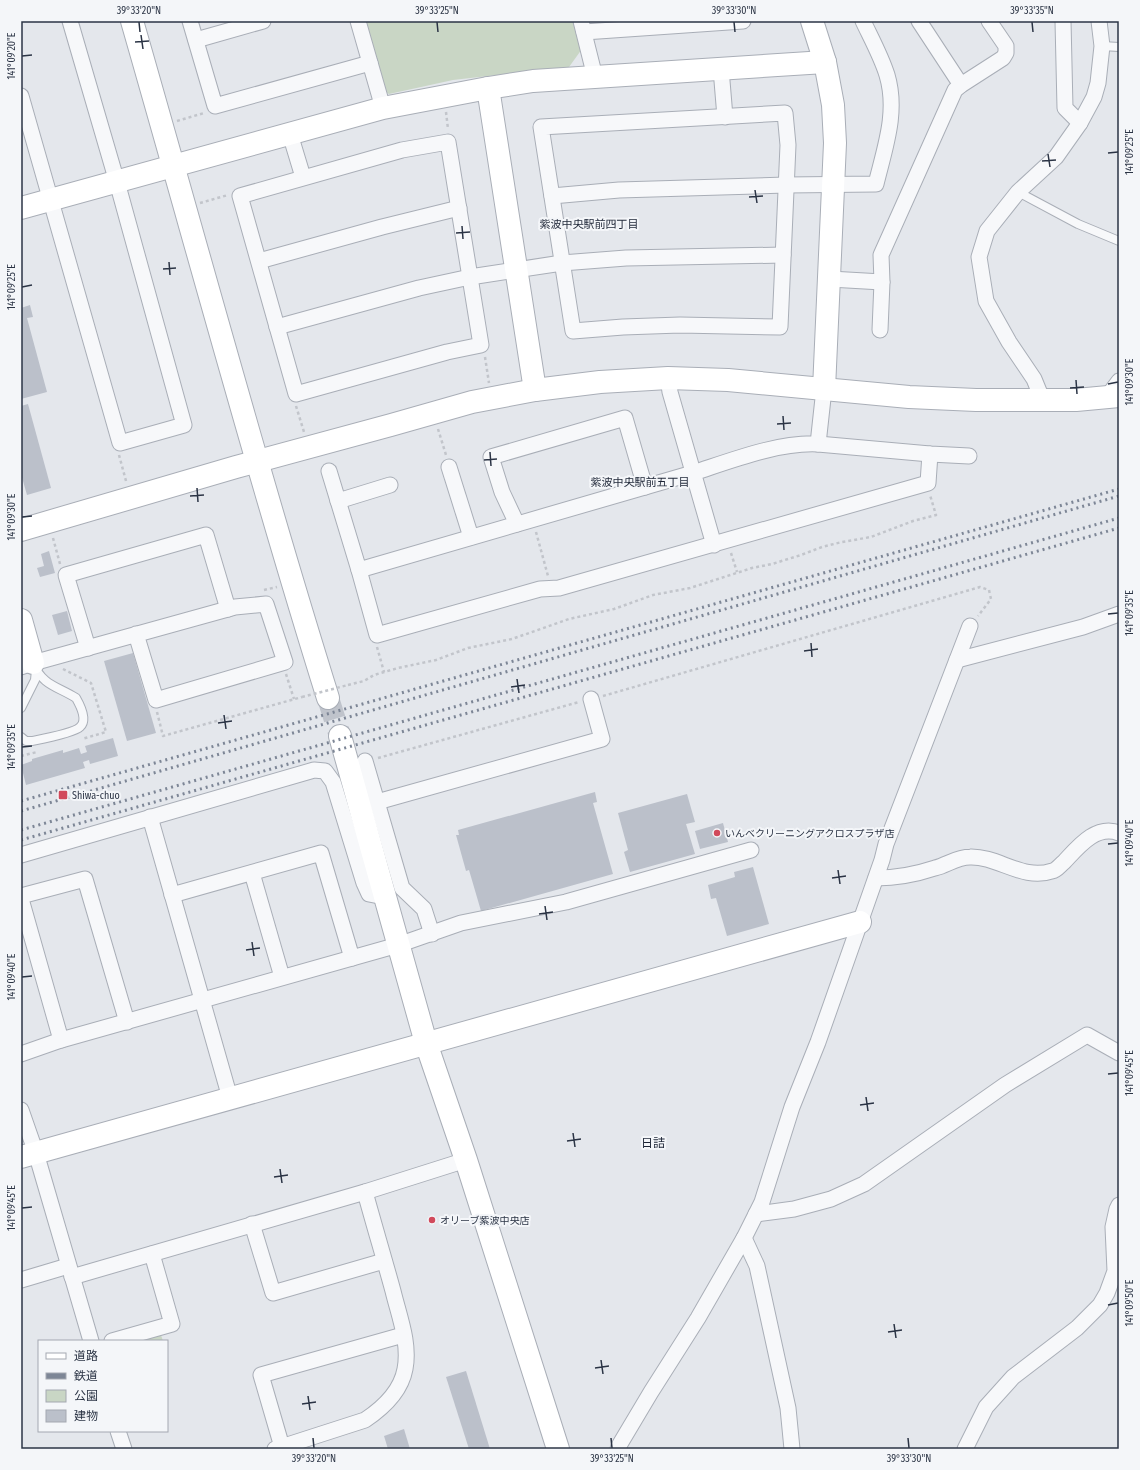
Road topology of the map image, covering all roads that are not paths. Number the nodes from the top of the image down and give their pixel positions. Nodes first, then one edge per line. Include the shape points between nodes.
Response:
1 (70, 21) edge
2 (132, 21) edge
3 (190, 21) edge
4 (263, 21) edge
5 (358, 21) edge
6 (743, 21) edge
7 (812, 21) edge
8 (863, 21) edge
9 (919, 21) edge
10 (989, 21) edge
11 (1063, 21) edge
12 (1099, 21) edge
13 (661, 24) edge
14 (582, 26) edge
15 (196, 40) junction
16 (1102, 46) junction
17 (1119, 47) edge
18 (826, 62) junction
19 (370, 63) junction
20 (721, 69) junction
21 (595, 77) junction
22 (961, 85) junction
23 (488, 88) junction
24 (21, 96) edge
25 (383, 108) junction
26 (725, 117) junction
27 (1080, 122) junction
28 (290, 134) junction
29 (174, 166) junction
30 (303, 178) junction
31 (117, 182) junction
32 (834, 184) junction
33 (786, 185) junction
34 (1018, 192) junction
35 (552, 196) junction
36 (50, 200) junction
37 (21, 208) edge
38 (459, 208) junction
39 (1119, 241) edge
40 (783, 255) junction
41 (259, 261) junction
42 (562, 263) junction
43 (516, 270) junction
44 (470, 277) junction
45 (830, 279) junction
46 (882, 282) junction
47 (277, 328) junction
48 (880, 330) dead end
49 (668, 378) junction
50 (535, 390) junction
51 (824, 390) junction
52 (1115, 391) edge
53 (1043, 401) junction
54 (818, 444) junction
55 (930, 454) junction
56 (969, 456) dead end
57 (257, 461) junction
58 (449, 467) road end
59 (329, 471) dead end
60 (693, 473) junction
61 (390, 485) dead end
62 (645, 487) junction
63 (338, 501) junction
64 (517, 524) junction
65 (21, 530) edge
66 (471, 538) junction
67 (721, 543) junction
68 (358, 570) junction
69 (228, 609) junction
70 (1119, 614) edge
71 (21, 620) edge
72 (970, 626) road end
73 (136, 634) junction
74 (88, 648) junction
75 (957, 660) junction
76 (30, 666) edge
77 (328, 698) tunnel mouth
78 (591, 699) road end
79 (21, 708) edge
80 (340, 736) tunnel mouth
81 (21, 737) edge
82 (365, 761) road end
83 (377, 802) junction
84 (150, 817) junction
85 (1119, 833) edge
86 (751, 850) dead end
87 (21, 855) edge
88 (252, 873) junction
89 (876, 878) junction
90 (172, 895) junction
91 (21, 897) edge
92 (384, 897) junction
93 (860, 922) junction
94 (432, 934) junction
95 (398, 945) junction
96 (352, 958) junction
97 (282, 977) junction
98 (202, 1000) junction
99 (127, 1022) junction
100 (61, 1040) junction
101 (426, 1043) junction
102 (1119, 1053) edge
103 (21, 1054) edge
104 (230, 1098) junction
105 (21, 1110) edge
106 (28, 1155) edge
107 (466, 1160) junction
108 (365, 1192) junction
109 (1119, 1205) edge
110 (756, 1214) junction
111 (252, 1224) junction
112 (744, 1238) junction
113 (152, 1254) junction
114 (384, 1261) junction
115 (70, 1272) junction
116 (21, 1280) edge
117 (403, 1335) junction
118 (91, 1340) edge
119 (116, 1340) edge
120 (118, 1432) edge
121 (279, 1448) edge
122 (124, 1449) edge
123 (558, 1449) edge
124 (618, 1449) edge
125 (792, 1449) edge
126 (965, 1449) edge

1 - 31 street
2 - 29 street
3 - 15 street
4 - 15 street
5 - 19 street
6 - 13 street
7 - 18 street
8 - 32 street via 887,74 892,119 876,184
9 - 22 street
10 - 22 street via 1006,46 1006,53
11 - 27 street via 1065,108
12 - 16 street
13 - 14 street
14 - 21 street
15 - 19 street via 215,106
16 - 17 lane
16 - 27 street via 1094,97
18 - 20 street
18 - 32 street via 833,104
19 - 25 street
20 - 21 street
20 - 26 street
21 - 23 street via 533,81
22 - 46 street via 955,90 881,255
23 - 25 street
23 - 43 street
24 - 36 street
25 - 28 street
26 - 33 street via 785,113 788,145
26 - 35 street via 541,127
27 - 34 street via 1056,157
28 - 29 street
28 - 30 street
29 - 31 street
29 - 57 street
30 - 38 street via 402,150 448,142
30 - 41 street via 240,196
31 - 36 street
31 - 36 street via 184,425 120,444
32 - 33 street
32 - 45 street
33 - 35 street via 619,190
33 - 40 street
34 - 39 lane via 1078,224
34 - 53 street via 987,231 979,257 986,302 1034,378
35 - 42 street
36 - 37 street
38 - 41 street
38 - 44 street
40 - 42 street via 626,258
40 - 42 street via 780,328 680,325 573,331
41 - 47 street
42 - 43 street
43 - 44 street
43 - 50 street
44 - 47 street via 419,288
44 - 47 street via 481,345 296,394
45 - 46 street
45 - 51 street
46 - 48 street
49 - 50 street via 600,382
49 - 51 street via 728,380
49 - 60 street
50 - 57 street via 472,402
51 - 53 street via 910,397
51 - 54 street
52 - 53 street via 1076,400
54 - 55 street
54 - 60 street via 780,448
55 - 56 street
55 - 67 street via 926,483
57 - 65 street
57 - 77 street
58 - 66 street
59 - 63 street
60 - 62 street
60 - 67 street
61 - 63 street
62 - 64 street
62 - 64 street via 625,418 491,457 502,492
63 - 68 street
64 - 66 street
66 - 68 street
67 - 68 street via 559,588 540,589 377,635
69 - 73 street
69 - 73 street via 266,604 285,662 156,700
69 - 74 street via 206,535 66,575
70 - 75 street via 1083,627
71 - 76 street
72 - 75 street
73 - 74 street
74 - 76 street
75 - 89 street via 886,844
76 - 79 lane via 35,680
76 - 81 lane via 52,685 76,698 83,722 81,727 74,730 32,741 26,741
78 - 83 street via 602,739
80 - 92 street
82 - 83 street
83 - 94 street via 402,888 424,909
84 - 87 street
84 - 90 street
84 - 92 street via 314,770 325,771 333,782 369,894
85 - 89 street via 1096,833 1055,870 1042,874 1016,870 978,857 969,857 959,858 912,876
86 - 94 street via 566,902 461,923
88 - 90 street
88 - 96 street via 321,853
88 - 97 street
89 - 93 street
90 - 98 street
91 - 99 street via 85,879
91 - 100 street
92 - 95 street
93 - 101 street
93 - 110 street
94 - 95 street
95 - 96 street
95 - 101 street
96 - 97 street
97 - 98 street
98 - 99 street
98 - 104 street
99 - 100 street
100 - 103 street
101 - 104 street
101 - 107 street
102 - 110 street via 1087,1034 1005,1085 864,1184 831,1199
104 - 106 street
105 - 106 street
106 - 115 street
107 - 108 street
107 - 123 street
108 - 111 street
108 - 114 street
109 - 126 street via 1113,1227 1115,1271 1100,1305 1077,1328 1013,1377 986,1407
110 - 112 street
111 - 113 street
111 - 114 street via 273,1293
112 - 124 street
112 - 125 street via 757,1266 788,1408
113 - 115 street
113 - 119 street via 172,1324
114 - 117 street
115 - 116 street
115 - 118 street
117 - 121 street via 407,1355 405,1370 392,1396 378,1411 365,1420
117 - 121 street via 261,1375
120 - 122 street

